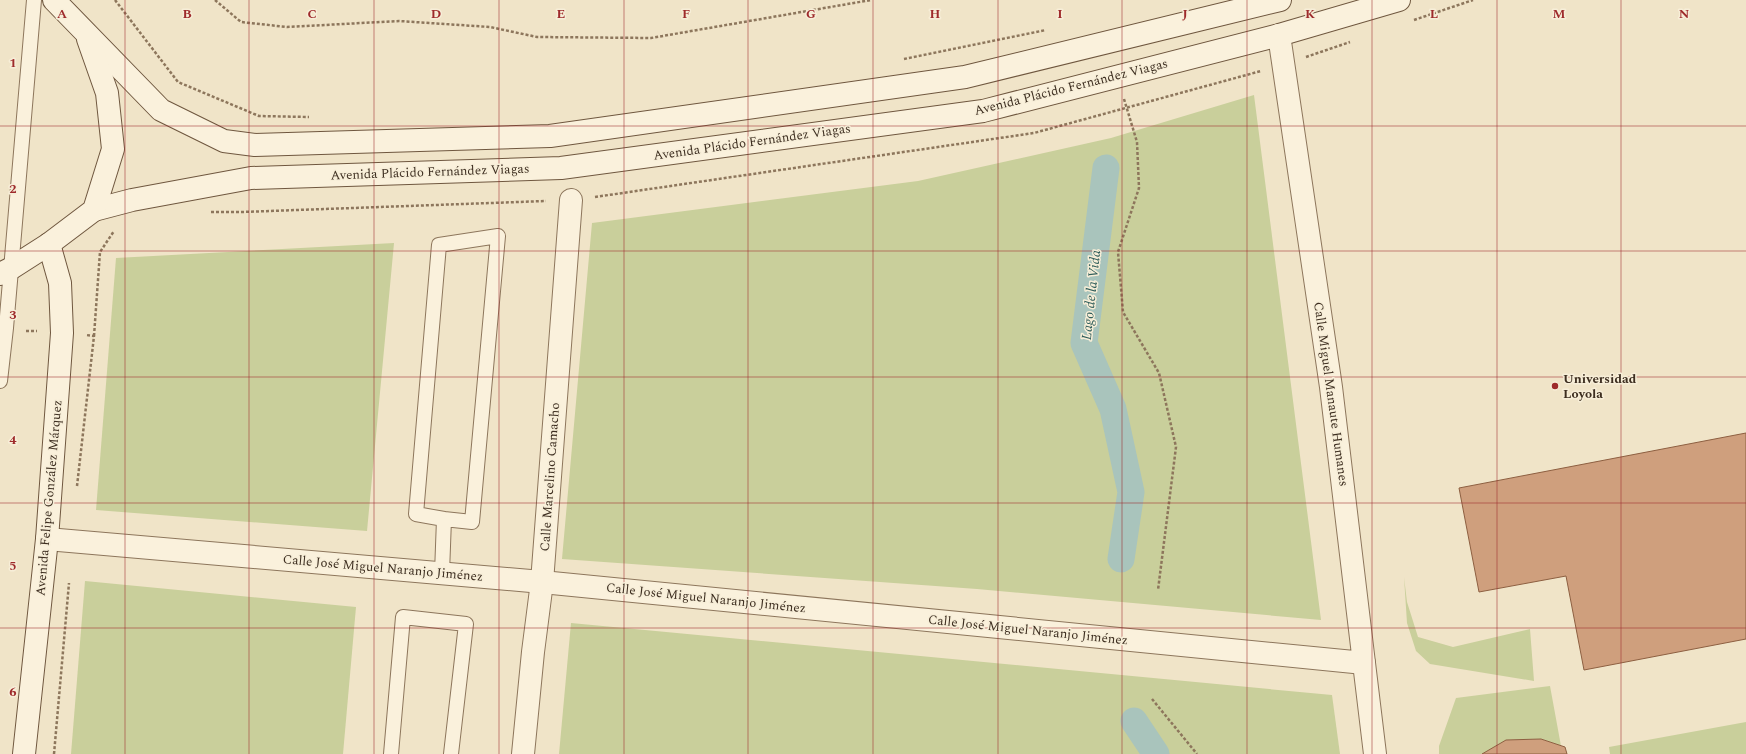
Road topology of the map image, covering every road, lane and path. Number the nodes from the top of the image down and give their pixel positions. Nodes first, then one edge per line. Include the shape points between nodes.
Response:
1 (34, 0) edge
2 (54, 0) edge
3 (115, 0) edge
4 (215, 0) edge
5 (871, 0) edge
6 (1280, 0) edge
7 (1399, 0) edge
8 (1050, 29) dead end
9 (86, 32) junction
10 (1279, 35) junction
11 (903, 59) dead end
12 (1117, 76) junction
13 (314, 117) dead end
14 (571, 200) dead end
15 (94, 210) junction
16 (49, 244) junction
17 (5, 272) edge
18 (0, 381) edge
19 (444, 519) junction
20 (47, 539) junction
21 (442, 573) junction
22 (542, 582) junction
23 (1158, 590) dead end
24 (1364, 663) junction
25 (1152, 698) dead end
26 (24, 754) edge
27 (391, 754) edge
28 (451, 754) edge
29 (523, 754) edge
30 (1197, 754) edge
31 (1375, 754) edge

1 - 17 lane
2 - 9 main road
3 - 13 path via 178,82 259,116
4 - 5 path via 241,22 287,27 399,22 490,27 537,37 651,38
6 - 9 main road via 965,77 574,133 255,145 224,141 160,110
7 - 10 main road, Avenida Plácido Fernández Viagas
8 - 11 path
9 - 15 main road via 107,93 113,149
10 - 12 main road, Avenida Plácido Fernández Viagas
10 - 24 main road, Calle Miguel Manaute Humanes via 1331,387
12 - 15 main road, Avenida Plácido Fernández Viagas via 983,111 568,167 251,178 132,200
12 - 23 path via 1137,142 1139,188 1118,252 1123,312 1159,374 1176,447
14 - 22 main road, Calle Marcelino Camacho
15 - 16 main road
16 - 17 main road
16 - 20 main road, Avenida Felipe González Márquez via 60,283 62,333
17 - 18 lane
19 - 19 lane via 416,514 439,245 498,236 472,522
19 - 21 lane
20 - 21 main road, Calle José Miguel Naranjo Jiménez
20 - 26 main road, Avenida Felipe González Márquez
21 - 22 main road, Calle José Miguel Naranjo Jiménez
22 - 24 main road, Calle José Miguel Naranjo Jiménez
22 - 29 main road, Calle Marcelino Camacho
24 - 31 main road, Calle Miguel Manaute Humanes
25 - 30 path
27 - 28 lane via 403,617 466,624

